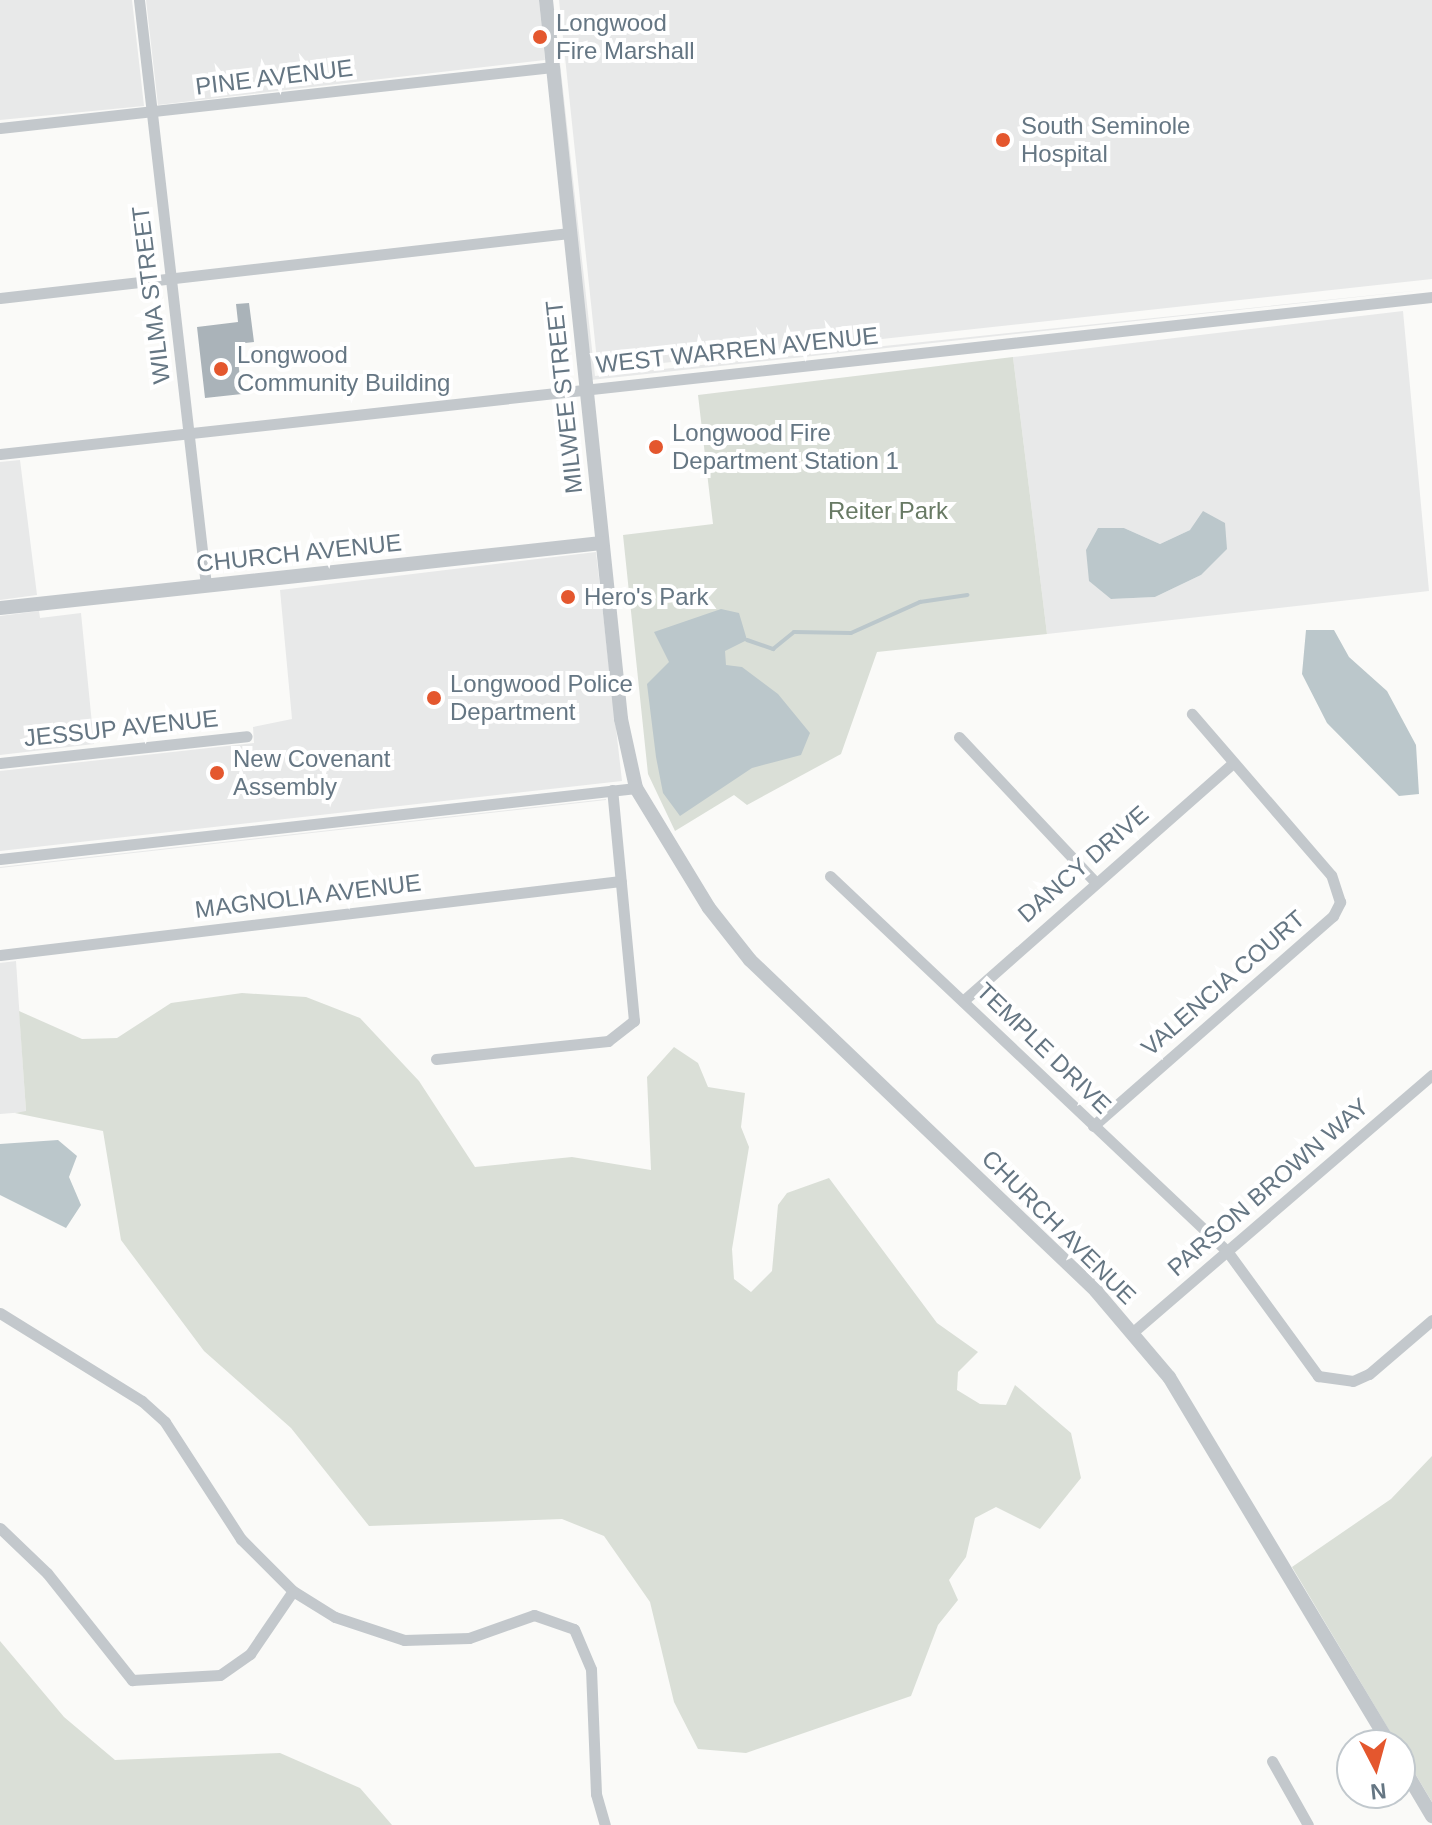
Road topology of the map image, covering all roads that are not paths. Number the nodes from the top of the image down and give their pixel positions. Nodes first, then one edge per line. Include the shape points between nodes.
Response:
1 (139, 0) edge
2 (546, 0) edge
3 (553, 67) junction
4 (152, 113) junction
5 (0, 128) edge
6 (569, 233) junction
7 (171, 279) junction
8 (1432, 297) edge
9 (0, 298) edge
10 (585, 389) junction
11 (188, 431) junction
12 (0, 454) edge
13 (602, 543) junction
14 (206, 585) junction
15 (0, 608) edge
16 (1192, 714) dead end
17 (247, 736) dead end
18 (959, 737) dead end
19 (0, 763) edge
20 (1233, 763) junction
21 (636, 788) junction
22 (612, 790) junction
23 (0, 859) edge
24 (830, 876) dead end
25 (621, 881) junction
26 (1095, 882) junction
27 (0, 955) edge
28 (963, 1001) junction
29 (436, 1059) dead end
30 (1432, 1075) edge
31 (1093, 1126) junction
32 (1227, 1251) junction
33 (0, 1313) edge
34 (1432, 1320) edge
35 (1133, 1332) junction
36 (0, 1528) edge
37 (293, 1591) junction
38 (1381, 1729) edge
39 (1272, 1761) dead end
40 (1416, 1789) edge
41 (1432, 1816) edge
42 (605, 1825) edge
43 (1308, 1825) edge

1 - 4 street, WILMA STREET
2 - 3 street, MILWEE STREET
3 - 4 street, PINE AVENUE
3 - 6 street, MILWEE STREET
4 - 5 street, PINE AVENUE
4 - 7 street, WILMA STREET
6 - 7 street
6 - 10 street, MILWEE STREET
7 - 9 street
7 - 11 street, WILMA STREET
8 - 10 street, WEST WARREN AVENUE
10 - 11 street, WEST WARREN AVENUE
10 - 13 street, MILWEE STREET
11 - 12 street, WEST WARREN AVENUE
11 - 14 street, WILMA STREET
13 - 14 street, CHURCH AVENUE
13 - 21 street, MILWEE STREET via 621,719
14 - 15 street, CHURCH AVENUE
16 - 20 street, VALENCIA COURT
17 - 19 street, JESSUP AVENUE
18 - 26 street
20 - 26 street, DANCY DRIVE
20 - 31 street, VALENCIA COURT via 1331,875 1340,902 1333,916
21 - 22 street
21 - 35 street, CHURCH AVENUE via 709,908 750,960
22 - 23 street
22 - 25 street
24 - 28 street, TEMPLE DRIVE
25 - 27 street, MAGNOLIA AVENUE
25 - 29 street via 635,1008 627,1031 608,1041
26 - 28 street, DANCY DRIVE
28 - 31 street, TEMPLE DRIVE
30 - 32 street, PARSON BROWN WAY
31 - 32 street, TEMPLE DRIVE
32 - 34 street, TEMPLE DRIVE via 1309,1368 1335,1382 1369,1374
32 - 35 street, PARSON BROWN WAY
33 - 37 street via 165,1422 241,1539
35 - 38 street, CHURCH AVENUE via 1202,1428
36 - 37 street via 47,1573 132,1680 220,1675 250,1654
37 - 42 street via 335,1617 404,1640 469,1638 534,1615 574,1629 591,1669 596,1794
39 - 43 street
40 - 41 street

